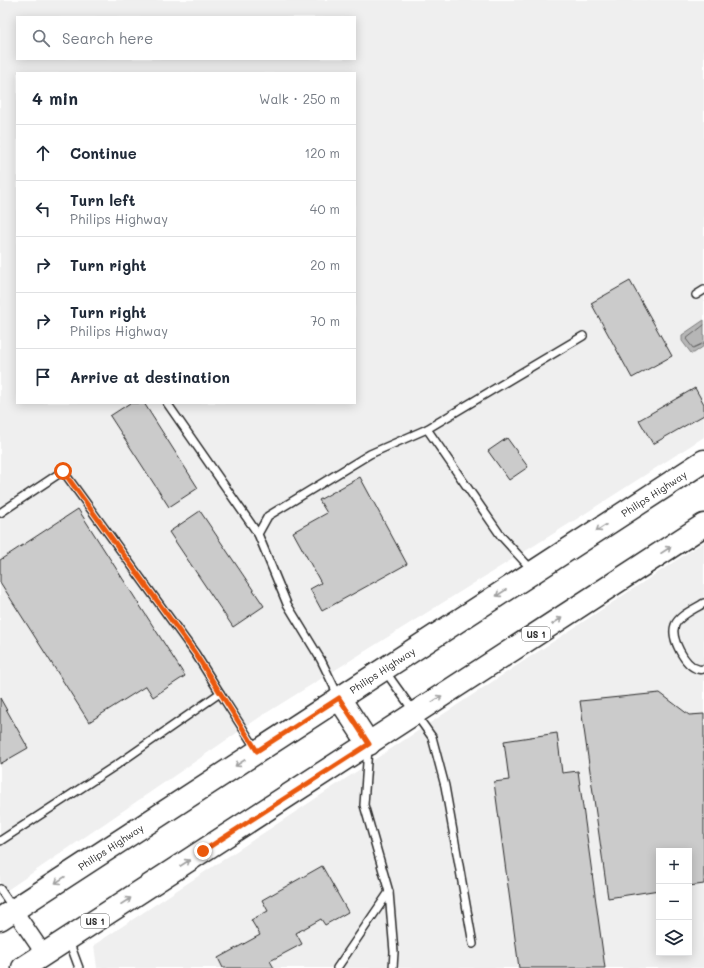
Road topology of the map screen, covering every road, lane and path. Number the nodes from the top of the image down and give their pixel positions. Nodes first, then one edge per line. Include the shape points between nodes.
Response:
1 (704, 290) edge
2 (696, 295) dead end
3 (583, 336) dead end
4 (167, 404) edge
5 (427, 429) junction
6 (704, 461) edge
7 (0, 513) edge
8 (704, 525) edge
9 (258, 534) junction
10 (534, 572) junction
11 (704, 603) edge
12 (383, 669) junction
13 (704, 669) edge
14 (220, 693) junction
15 (339, 698) junction
16 (416, 713) junction
17 (369, 744) junction
18 (257, 751) junction
19 (0, 841) edge
20 (0, 889) edge
21 (390, 892) junction
22 (7, 914) edge
23 (68, 939) junction
24 (473, 944) dead end
25 (44, 954) junction
26 (23, 968) edge
27 (79, 968) edge
28 (337, 968) edge
29 (393, 968) edge

1 - 2 lane
3 - 5 lane
4 - 9 lane
5 - 9 lane via 370,454 268,516
5 - 10 lane via 501,536
6 -> 10 main road, Philips Highway
7 - 14 lane via 63,471 195,653
16 -> 8 main road, US 1
9 - 15 lane via 287,604 331,677
10 -> 12 main road, Philips Highway
11 - 13 lane via 682,616 675,626 674,638 679,650 689,662 697,669
12 - 15 main road, Philips Highway
12 - 16 lane
14 - 18 lane
14 - 19 lane
15 - 17 main road
15 - 18 main road, Philips Highway
16 - 17 main road, US 1
16 - 24 lane via 432,737 445,786
17 - 21 lane via 364,805
23 -> 17 main road, US 1
18 -> 22 main road, Philips Highway
20 - 22 lane
21 - 28 lane
21 - 29 lane
22 - 25 street
23 - 25 main road, US 1
23 - 27 lane
25 - 26 main road, US 1

